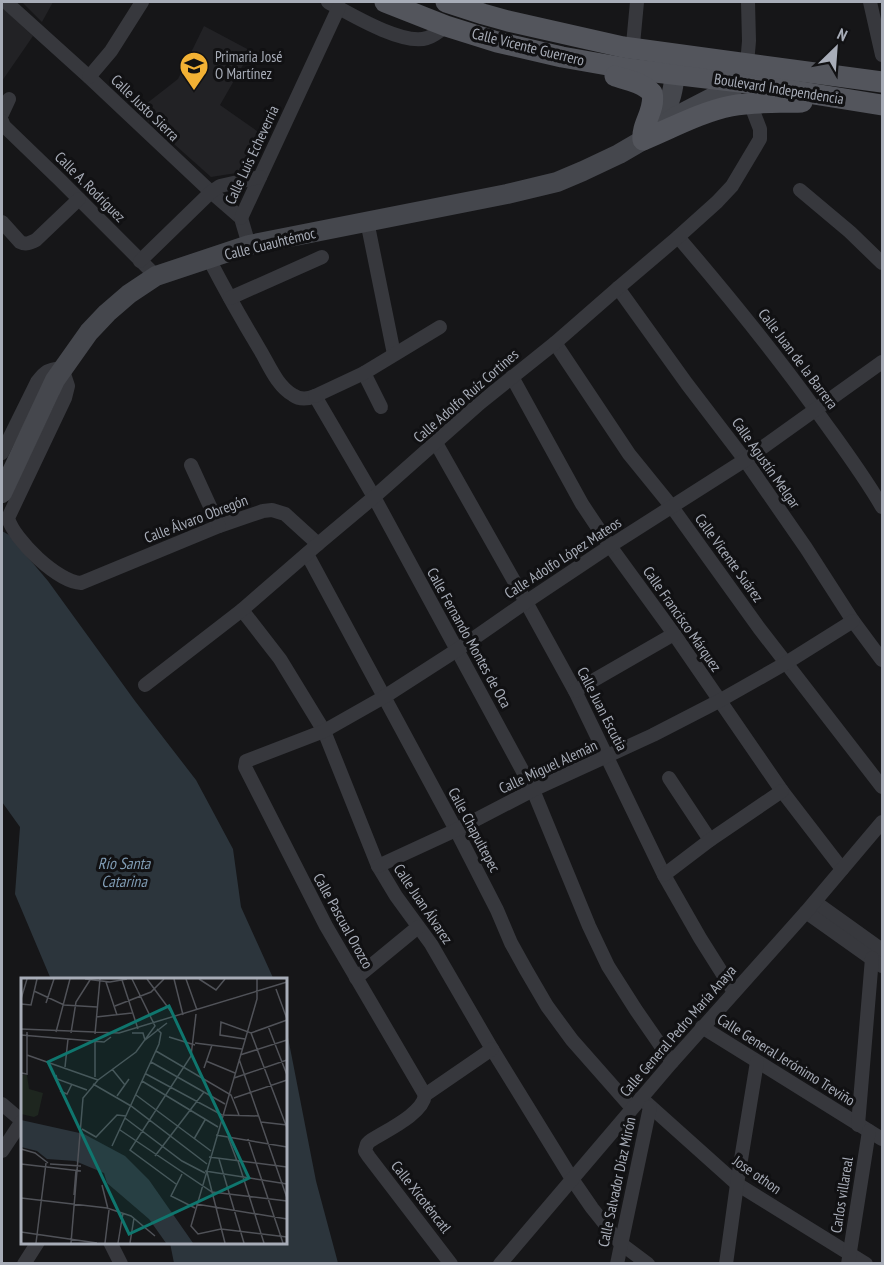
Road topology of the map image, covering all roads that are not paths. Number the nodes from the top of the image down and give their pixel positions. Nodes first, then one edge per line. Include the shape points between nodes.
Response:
1 (6, 2) edge
2 (142, 2) edge
3 (385, 2) edge
4 (446, 2) edge
5 (636, 2) edge
6 (748, 2) edge
7 (870, 2) edge
8 (333, 4) edge
9 (446, 26) junction
10 (632, 48) junction
11 (882, 55) edge
12 (588, 62) junction
13 (677, 64) junction
14 (630, 69) junction
15 (744, 73) junction
16 (89, 77) junction
17 (882, 82) edge
18 (828, 97) junction
19 (9, 99) dead end
20 (750, 103) junction
21 (882, 105) edge
22 (2, 114) edge
23 (2, 121) edge
24 (643, 140) junction
25 (260, 177) junction
26 (800, 190) dead end
27 (211, 192) junction
28 (79, 199) junction
29 (241, 218) junction
30 (367, 221) junction
31 (2, 222) edge
32 (678, 237) junction
33 (249, 245) junction
34 (322, 257) dead end
35 (209, 259) junction
36 (140, 261) junction
37 (882, 263) edge
38 (156, 276) junction
39 (618, 288) junction
40 (230, 298) junction
41 (440, 327) dead end
42 (555, 343) junction
43 (394, 354) junction
44 (882, 362) edge
45 (364, 373) junction
46 (59, 374) junction
47 (512, 377) junction
48 (315, 396) junction
49 (381, 408) dead end
50 (816, 410) junction
51 (436, 443) junction
52 (2, 453) edge
53 (746, 460) junction
54 (191, 465) dead end
55 (2, 493) edge
56 (374, 497) junction
57 (672, 507) junction
58 (882, 507) edge
59 (5, 515) edge
60 (219, 526) junction
61 (318, 543) junction
62 (610, 546) junction
63 (307, 554) junction
64 (526, 602) junction
65 (242, 610) junction
66 (853, 621) junction
67 (674, 634) junction
68 (457, 650) junction
69 (882, 660) edge
70 (786, 663) junction
71 (145, 685) dead end
72 (574, 691) junction
73 (384, 697) junction
74 (719, 701) junction
75 (324, 731) junction
76 (607, 757) junction
77 (248, 759) joint
78 (669, 778) dead end
79 (882, 788) edge
80 (534, 790) junction
81 (782, 791) junction
82 (882, 822) edge
83 (456, 830) junction
84 (710, 840) junction
85 (378, 866) junction
86 (842, 869) junction
87 (664, 875) junction
88 (811, 907) junction
89 (418, 927) junction
90 (879, 958) edge
91 (356, 978) junction
92 (734, 992) junction
93 (702, 1027) junction
94 (492, 1049) junction
95 (672, 1062) junction
96 (757, 1062) junction
97 (425, 1095) junction
98 (2, 1104) edge
99 (641, 1104) junction
100 (21, 1120) edge
101 (21, 1122) edge
102 (863, 1128) junction
103 (882, 1140) edge
104 (2, 1151) edge
105 (572, 1179) junction
106 (737, 1184) junction
107 (620, 1243) junction
108 (37, 1244) edge
109 (112, 1244) edge
110 (848, 1258) edge
111 (24, 1263) edge
112 (121, 1263) edge
113 (451, 1263) edge
114 (500, 1263) edge
115 (617, 1263) edge
116 (648, 1263) edge
117 (726, 1263) edge
118 (866, 1263) edge

1 - 16 street, Calle Justo Sierra
2 - 16 street via 117,43
3 - 9 main road, Calle Vicente Guerrero
4 - 10 main road, Calle Vicente Guerrero via 508,21
5 - 10 street
6 - 15 street via 749,41
7 - 11 street
8 - 9 street via 406,39 426,39
8 - 25 street, Calle Luis Echeverría
9 - 12 main road, Calle Vicente Guerrero
10 - 13 main road, Calle Vicente Guerrero
10 - 14 street
12 - 14 main road, Calle Vicente Guerrero
12 - 24 main road via 652,93 653,104
13 - 14 main road, Calle Vicente Guerrero
13 - 15 main road, Boulevard Independencia
13 - 24 street via 666,111
15 - 17 main road, Boulevard Independencia
15 - 18 main road, Boulevard Independencia
15 - 24 street via 728,90 675,117
16 - 27 street, Calle Justo Sierra
18 - 20 main road via 808,102
18 - 21 main road, Boulevard Independencia
19 - 22 street
20 - 24 main road via 704,114
20 - 32 street, Calle Adolfo Ruíz Cortines via 760,129 758,144 732,186
23 - 28 street, Calle A. Rodríguez
24 - 30 street, Calle Cuauhtémoc via 557,182
25 - 27 street via 220,186
25 - 29 street, Calle Luis Echeverría
26 - 37 street
27 - 29 street, Calle Justo Sierra
27 - 36 street
28 - 31 street via 30,243 20,242
28 - 36 street, Calle A. Rodríguez
29 - 33 street
30 - 33 street, Calle Cuauhtémoc
30 - 43 street
32 - 39 street, Calle Adolfo Ruíz Cortines
32 - 50 street, Calle Juan de la Barrera
33 - 35 street, Calle Cuauhtémoc
34 - 40 street
35 - 38 street, Calle Cuauhtémoc
35 - 40 street
36 - 38 street, Calle A. Rodríguez
38 - 46 street, Calle Cuauhtémoc via 107,313
39 - 42 street, Calle Adolfo Ruíz Cortines
39 - 53 street, Calle Agustín Melgar
40 - 48 street via 284,388 301,398
41 - 43 street
42 - 47 street, Calle Adolfo Ruíz Cortines
42 - 57 street, Calle Vicente Suárez via 629,454
43 - 45 street
44 - 50 street, Calle Adolfo López Mateos
45 - 48 street
45 - 49 street
46 - 52 street via 49,369 37,381
46 - 55 street, Calle Cuauhtémoc
46 - 59 street via 68,386 65,398
47 - 51 street, Calle Adolfo Ruíz Cortines
47 - 62 street, Calle Francisco Márquez via 582,504
48 - 56 street, Calle Fernando Montes de Oca
50 - 53 street, Calle Adolfo López Mateos
50 - 58 street, Calle Juan de la Barrera
51 - 56 street, Calle Adolfo Ruíz Cortines
51 - 64 street, Calle Juan Escutia
53 - 57 street, Calle Adolfo López Mateos
53 - 66 street, Calle Agustín Melgar
54 - 60 street
56 - 61 street, Calle Adolfo Ruíz Cortines
56 - 68 street, Calle Fernando Montes de Oca
57 - 62 street, Calle Adolfo López Mateos
57 - 70 street, Calle Vicente Suárez
59 - 60 street, Calle Álvaro Obregón via 41,562 79,583
60 - 61 street, Calle Álvaro Obregón via 272,510 290,518
61 - 63 street, Calle Adolfo Ruíz Cortines
62 - 64 street, Calle Adolfo López Mateos
62 - 67 street, Calle Francisco Márquez
63 - 65 street, Calle Adolfo Ruíz Cortines
63 - 73 street, Calle Chapultepec
64 - 68 street, Calle Adolfo López Mateos
64 - 72 street, Calle Juan Escutia
65 - 71 street, Calle Adolfo Ruíz Cortines
65 - 75 street, Calle Juan Álvarez via 280,659
66 - 69 street, Calle Agustín Melgar
66 - 70 street, Calle Miguel Alemán
67 - 72 street
67 - 74 street, Calle Francisco Márquez
68 - 73 street, Calle Adolfo López Mateos
68 - 80 street, Calle Fernando Montes de Oca
70 - 74 street, Calle Miguel Alemán
70 - 79 street, Calle Vicente Suárez
72 - 76 street, Calle Juan Escutia
73 - 75 street, Calle Adolfo López Mateos
73 - 83 street, Calle Chapultepec
74 - 76 street, Calle Miguel Alemán
74 - 81 street, Calle Francisco Márquez
75 - 77 street, Calle Adolfo López Mateos
75 - 85 street, Calle Juan Álvarez
76 - 80 street, Calle Miguel Alemán
76 - 87 street, Calle Juan Escutia
77 - 91 street, Calle Pascual Orozco via 244,765
78 - 84 street
80 - 83 street, Calle Miguel Alemán
80 - 95 street, Calle Fernando Montes de Oca via 608,966
81 - 84 street
81 - 86 street, Calle Francisco Márquez
82 - 86 street, Calle General Pedro María Anaya
83 - 85 street, Calle Miguel Alemán
83 - 99 street, Calle Chapultepec via 511,943 547,1006 572,1040
84 - 87 street
85 - 89 street, Calle Juan Álvarez
86 - 88 street, Calle General Pedro María Anaya
87 - 92 street, Calle Juan Escutia
88 - 90 street
88 - 92 street, Calle General Pedro María Anaya
89 - 91 street
89 - 94 street, Calle Juan Álvarez
90 - 102 street, Carlos villareal
91 - 97 street, Calle Pascual Orozco
92 - 93 street, Calle General Pedro María Anaya
93 - 95 street, Calle General Pedro María Anaya
93 - 96 street, Calle General Jerónimo Treviño
94 - 97 street
94 - 105 street, Calle Juan Álvarez
95 - 99 street, Calle General Pedro María Anaya
96 - 102 street, Calle General Jerónimo Treviño
96 - 106 street
97 - 113 street, Calle Xicoténcatl via 414,1113 370,1141 365,1151
98 - 100 street
99 - 105 street, Calle General Pedro María Anaya
99 - 106 street, Jose othon
99 - 107 street, Calle Salvador Díaz Mirón
101 - 104 street
102 - 103 street, Calle General Jerónimo Treviño
102 - 110 street, Carlos villareal
105 - 107 street, Calle Juan Álvarez
105 - 114 street, Calle General Pedro María Anaya
106 - 110 street, Jose othon
106 - 117 street
107 - 115 street, Calle Salvador Díaz Mirón
107 - 116 street, Calle Juan Álvarez
108 - 111 street
109 - 112 street
110 - 118 street, Jose othon

